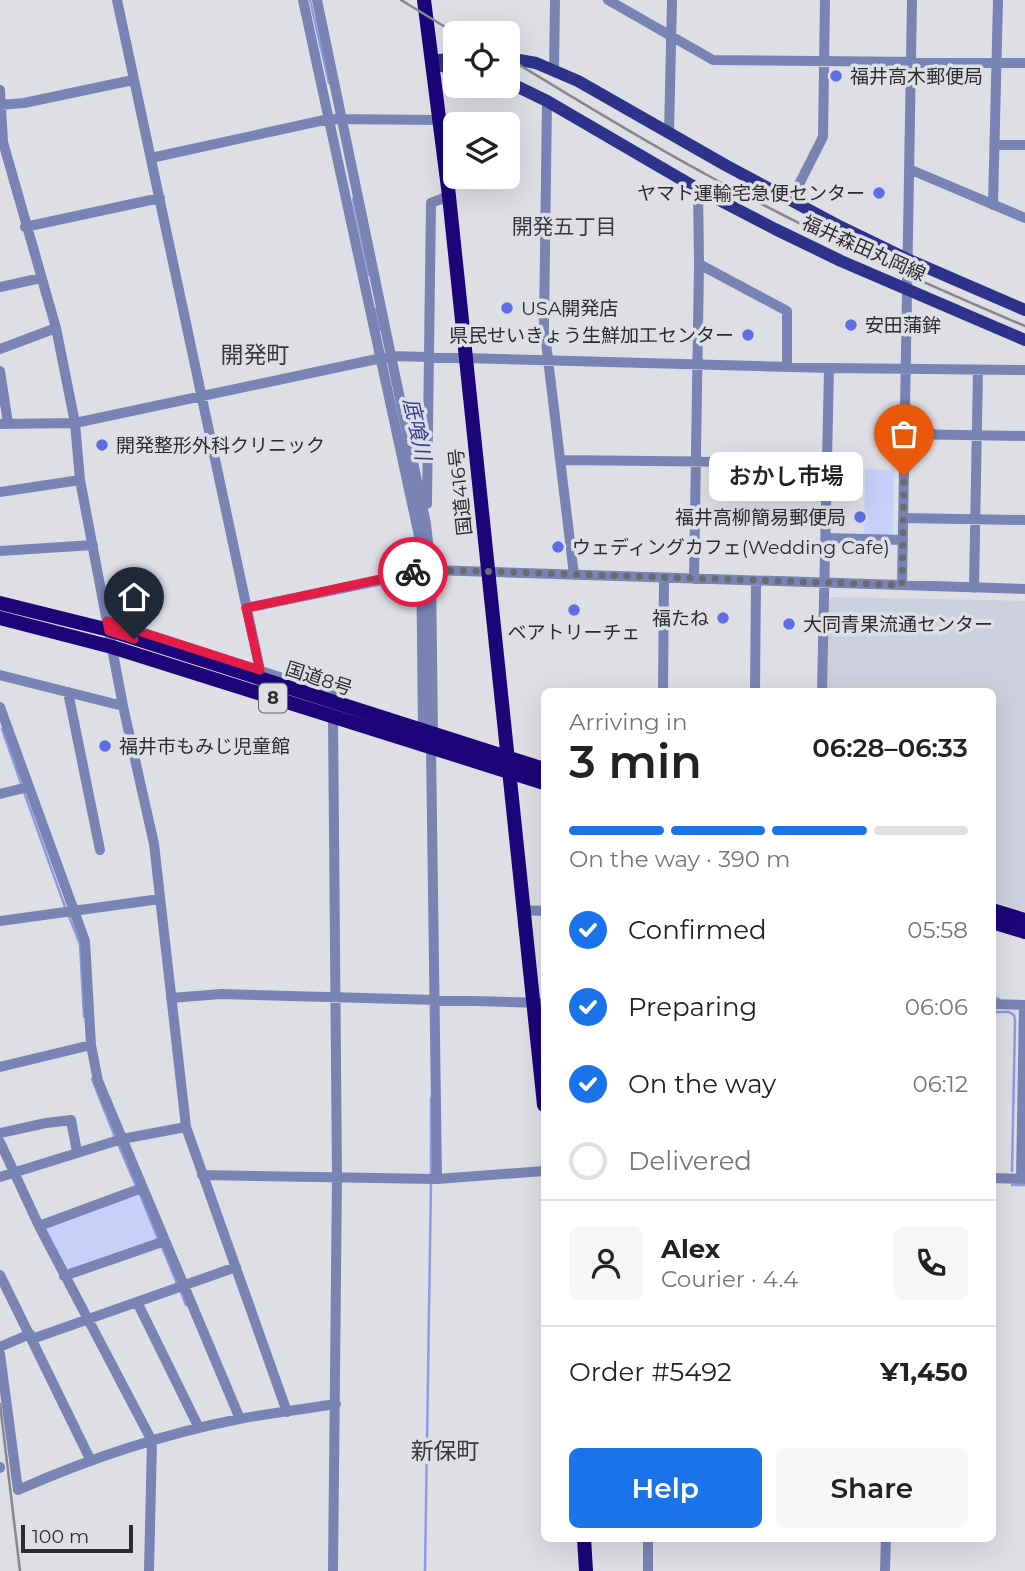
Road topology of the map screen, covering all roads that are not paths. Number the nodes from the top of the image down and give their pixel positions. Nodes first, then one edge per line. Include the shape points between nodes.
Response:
1 (117, 0) edge
2 (303, 0) edge
3 (317, 0) edge
4 (424, 0) edge
5 (555, 0) edge
6 (608, 0) edge
7 (672, 0) edge
8 (825, 0) edge
9 (912, 0) edge
10 (998, 0) edge
11 (671, 37) junction
12 (443, 60) edge
13 (520, 60) edge
14 (432, 62) junction
15 (824, 62) junction
16 (996, 63) junction
17 (1025, 63) edge
18 (911, 64) junction
19 (443, 66) edge
20 (554, 70) junction
21 (133, 80) junction
22 (520, 88) edge
23 (0, 90) edge
24 (547, 101) junction
25 (0, 105) edge
26 (343, 118) junction
27 (329, 119) junction
28 (440, 120) junction
29 (669, 134) junction
30 (995, 145) junction
31 (1025, 145) edge
32 (151, 158) junction
33 (909, 169) junction
34 (698, 189) junction
35 (449, 197) junction
36 (160, 198) junction
37 (791, 200) junction
38 (993, 205) junction
39 (1025, 218) edge
40 (25, 227) junction
41 (907, 259) junction
42 (699, 264) junction
43 (41, 278) junction
44 (0, 287) edge
45 (906, 289) junction
46 (1025, 310) edge
47 (56, 328) junction
48 (1025, 340) edge
49 (0, 349) edge
50 (429, 356) junction
51 (386, 357) junction
52 (465, 358) junction
53 (548, 360) junction
54 (698, 364) junction
55 (787, 366) junction
56 (829, 368) junction
57 (906, 369) junction
58 (978, 370) junction
59 (1025, 370) edge
60 (0, 371) edge
61 (202, 396) junction
62 (4, 423) edge
63 (75, 424) junction
64 (905, 434) junction
65 (976, 435) junction
66 (1025, 436) edge
67 (560, 460) junction
68 (696, 461) junction
69 (827, 463) junction
70 (80, 480) junction
71 (0, 492) edge
72 (903, 518) junction
73 (975, 519) junction
74 (1025, 520) edge
75 (426, 524) junction
76 (826, 538) junction
77 (903, 540) junction
78 (93, 545) junction
79 (0, 551) edge
80 (426, 570) junction
81 (488, 572) junction
82 (574, 575) junction
83 (664, 578) junction
84 (694, 579) junction
85 (756, 581) junction
86 (825, 584) junction
87 (902, 585) junction
88 (974, 588) junction
89 (1025, 589) edge
90 (0, 603) edge
91 (246, 608) junction
92 (0, 618) edge
93 (108, 626) junction
94 (112, 647) junction
95 (260, 670) junction
96 (0, 675) edge
97 (663, 688) edge
98 (755, 688) edge
99 (822, 688) edge
100 (68, 692) junction
101 (123, 706) junction
102 (0, 707) edge
103 (333, 717) junction
104 (429, 733) junction
105 (507, 764) junction
106 (541, 769) edge
107 (541, 781) edge
108 (27, 786) junction
109 (0, 794) edge
110 (100, 850) dead end
111 (160, 899) junction
112 (522, 910) junction
113 (73, 911) junction
114 (541, 911) edge
115 (996, 911) edge
116 (1025, 920) edge
117 (0, 921) edge
118 (996, 923) edge
119 (1025, 932) edge
120 (335, 997) junction
121 (171, 998) junction
122 (435, 1000) junction
123 (539, 1003) edge
124 (996, 1004) edge
125 (1024, 1005) edge
126 (541, 1044) edge
127 (91, 1045) junction
128 (0, 1067) edge
129 (186, 1127) junction
130 (0, 1133) edge
131 (122, 1139) junction
132 (0, 1142) edge
133 (77, 1152) junction
134 (541, 1171) edge
135 (14, 1172) junction
136 (202, 1175) junction
137 (0, 1177) edge
138 (337, 1177) junction
139 (996, 1178) edge
140 (1023, 1179) edge
141 (437, 1180) junction
142 (142, 1188) junction
143 (39, 1226) junction
144 (165, 1241) junction
145 (236, 1267) junction
146 (0, 1275) edge
147 (64, 1276) junction
148 (184, 1286) junction
149 (137, 1302) junction
150 (87, 1320) junction
151 (31, 1337) junction
152 (0, 1348) edge
153 (0, 1354) edge
154 (336, 1404) junction
155 (287, 1412) junction
156 (240, 1419) junction
157 (199, 1428) junction
158 (152, 1441) junction
159 (92, 1461) junction
160 (583, 1542) edge
161 (648, 1542) edge
162 (886, 1542) edge
163 (149, 1571) edge
164 (333, 1571) edge
165 (586, 1571) edge
166 (648, 1571) edge
167 (885, 1571) edge

1 - 21 street
2 - 27 street
3 - 26 street
4 - 14 highway, 国道416号
5 - 20 street
6 - 11 street
7 - 11 street
8 - 15 street
9 - 18 street
10 - 16 street
11 - 15 street via 713,60
11 - 29 street
12 - 14 main road
13 - 20 main road, 福井森田丸岡線
14 - 19 main road
14 - 28 highway, 国道416号
15 - 18 street
15 - 37 street via 823,137
16 - 17 street
16 - 18 street
16 - 30 street
18 - 33 street
20 - 29 main road, 福井森田丸岡線
21 - 25 street
21 - 32 street
22 - 24 main road, 福井森田丸岡線
23 - 25 street
24 - 34 main road, 福井森田丸岡線
24 - 53 street via 544,326
25 - 40 street via 3,142
26 - 27 street
26 - 28 street
26 - 51 street
27 - 32 street
27 - 51 street
28 - 35 highway, 国道416号
29 - 37 main road, 福井森田丸岡線
30 - 31 street
30 - 38 street
32 - 36 street
33 - 38 street
33 - 41 street
34 - 42 street
34 - 45 main road, 福井森田丸岡線
35 - 50 street via 431,203
35 - 52 highway, 国道416号
36 - 40 street
36 - 61 street
37 - 41 main road, 福井森田丸岡線
38 - 39 street
40 - 43 street
41 - 45 street
41 - 46 main road, 福井森田丸岡線
42 - 54 street
42 - 55 street via 787,311
43 - 44 street
43 - 47 street
45 - 48 main road, 福井森田丸岡線
45 - 57 street
47 - 49 street
47 - 63 street
50 - 51 street
50 - 52 street
50 - 75 street
51 - 61 street
51 - 75 street
51 - 80 street
52 - 53 street
52 - 81 highway, 国道416号
53 - 54 street
53 - 67 street
54 - 55 street
54 - 68 street
55 - 56 street
56 - 57 street
56 - 69 street
57 - 58 street
57 - 64 street
58 - 59 street
58 - 65 street
60 - 62 street
61 - 63 street
61 - 91 street
62 - 63 street
63 - 70 street
64 - 65 street
64 - 72 street
65 - 66 street
65 - 73 street
67 - 68 street
67 - 82 street
68 - 69 street
68 - 84 street
69 - 76 street
70 - 71 street
70 - 78 street
72 - 73 street
72 - 77 street
73 - 74 street
73 - 88 street
75 - 80 street
76 - 77 street
76 - 86 street
77 - 87 street
78 - 79 street
78 - 93 street
80 - 81 street
80 - 91 street
80 - 104 street
81 - 82 street
81 - 105 highway, 国道416号
82 - 83 street
83 - 84 street
83 - 97 street
84 - 85 street
85 - 86 street
85 - 98 street
86 - 87 street
86 - 99 street
87 - 88 street
88 - 89 street
90 - 93 highway, 国道8号 / 8
91 - 95 street
92 - 94 highway, 国道8号 / 8
93 - 94 street
93 - 95 street
93 - 104 highway, 国道8号 / 8
94 - 101 street
94 - 103 highway, 国道8号 / 8
95 - 104 street
96 - 100 street
100 - 101 street
100 - 110 street
101 - 111 street via 154,844
102 - 108 street
103 - 104 highway, 国道8号 / 8
103 - 120 street
104 - 105 highway, 国道8号 / 8
104 - 122 street
105 - 106 highway, 国道8号 / 8
105 - 107 highway, 国道8号 / 8
105 - 112 highway, 国道416号
108 - 109 street
108 - 113 street
111 - 113 street
111 - 121 street
112 - 114 street
112 - 123 highway, 国道416号
113 - 117 street
113 - 127 street via 85,941
115 - 116 highway
118 - 119 highway
120 - 121 street via 221,994
120 - 122 street
120 - 138 street
121 - 129 street
122 - 123 street
122 - 141 street
123 - 126 highway, 国道416号
124 - 125 street
125 - 140 street
127 - 128 street
127 - 131 street via 98,1082
129 - 131 street
129 - 136 street
130 - 133 street via 71,1120
131 - 133 street
131 - 142 street
132 - 135 street
133 - 135 street
134 - 141 street
135 - 137 street
135 - 143 street
136 - 138 street
136 - 145 street
138 - 141 street
138 - 154 street
139 - 140 street
142 - 143 street
142 - 144 street
143 - 147 street
144 - 147 street
144 - 148 street
145 - 148 street
145 - 155 street
146 - 151 street
147 - 150 street
148 - 149 street
148 - 156 street
149 - 150 street
149 - 157 street
150 - 151 street
150 - 158 street
151 - 152 street
151 - 159 street
153 - 159 street via 18,1490
154 - 155 street
154 - 164 street
155 - 156 street
156 - 157 street
157 - 158 street
158 - 159 street
158 - 163 street
160 - 165 highway
161 - 166 street
162 - 167 street

